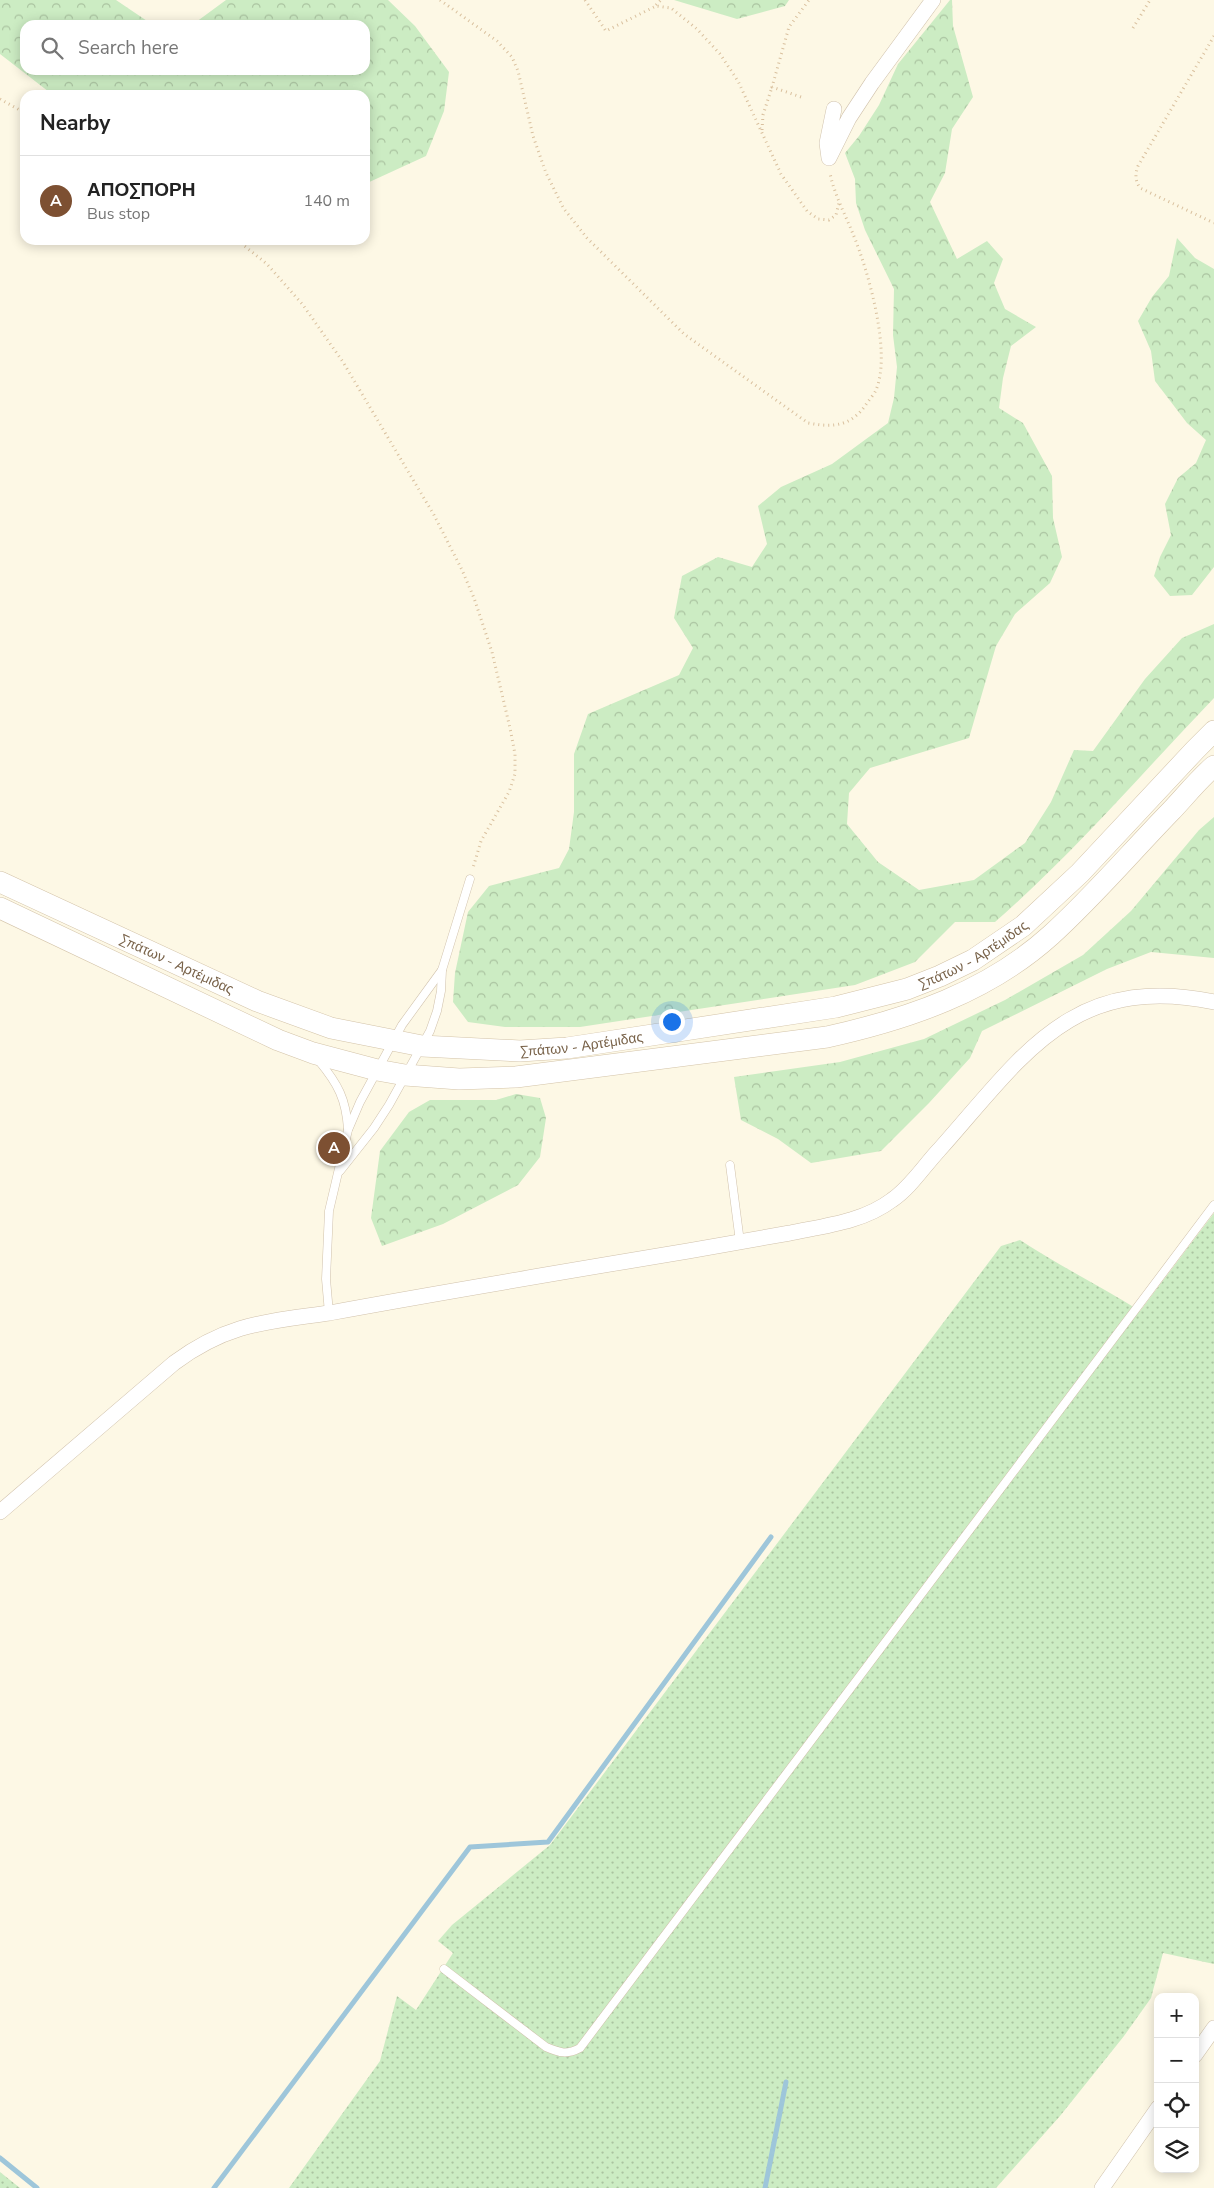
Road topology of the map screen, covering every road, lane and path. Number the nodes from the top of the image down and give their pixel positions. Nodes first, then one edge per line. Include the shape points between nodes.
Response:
1 (440, 0) edge
2 (585, 0) edge
3 (661, 0) edge
4 (809, 0) edge
5 (933, 0) edge
6 (1150, 0) edge
7 (656, 6) junction
8 (1133, 28) dead end
9 (1214, 36) edge
10 (772, 87) junction
11 (800, 98) dead end
12 (0, 100) edge
13 (834, 109) dead end
14 (20, 110) edge
15 (762, 131) junction
16 (829, 158) junction
17 (840, 203) junction
18 (1214, 223) edge
19 (243, 245) edge
20 (1214, 731) edge
21 (1214, 766) edge
22 (470, 878) joint
23 (0, 882) edge
24 (0, 908) edge
25 (442, 970) junction
26 (1214, 1002) edge
27 (393, 1042) junction
28 (422, 1046) junction
29 (313, 1053) junction
30 (377, 1070) junction
31 (405, 1076) junction
32 (348, 1130) junction
33 (730, 1165) dead end
34 (339, 1173) junction
35 (1214, 1206) edge
36 (740, 1242) junction
37 (329, 1313) junction
38 (0, 1512) edge
39 (444, 1969) dead end
40 (1214, 2028) edge
41 (1199, 2049) edge
42 (1154, 2114) edge
43 (1102, 2188) edge

1 - 17 path via 497,41 512,57 546,173 564,208 587,238 684,334 808,423 823,426 846,423 862,411 876,389 882,361 880,332 865,264
2 - 7 path via 606,31
3 - 7 path
4 - 10 path via 789,27
5 - 16 street via 872,83 849,118
6 - 8 path
7 - 15 path via 671,8 720,54 738,81
9 - 18 path via 1136,173 1140,188
10 - 11 path
10 - 15 path
12 - 14 path
13 - 16 street via 827,143
15 - 17 path via 781,174 807,211 818,219 829,220 836,215
16 - 17 path
19 - 22 path via 267,264 303,305 342,362 434,516 474,598 492,652 510,728 515,774 509,792 481,841
20 - 28 main road, Σπάτων - Αρτέμιδας via 1080,873 1023,926 973,960 907,989 836,1007 567,1048 520,1050
21 - 31 main road, Σπάτων - Αρτέμιδας via 1050,936 999,973 910,1016 826,1037 516,1078 459,1080
22 - 25 lane
23 - 27 main road, Σπάτων - Αρτέμιδας via 257,1001 331,1028
24 - 29 main road, Σπάτων - Αρτέμιδας via 278,1040
25 - 27 lane via 414,1006
25 - 28 lane via 438,1012
26 - 36 street via 1167,995 1108,1003 1082,1012 1060,1024 1025,1052 893,1200 858,1218
27 - 28 main road, Σπάτων - Αρτέμιδας
27 - 30 lane
28 - 31 lane
29 - 30 main road, Σπάτων - Αρτέμιδας
29 - 32 lane via 340,1090 347,1110
30 - 31 main road, Σπάτων - Αρτέμιδας
30 - 32 lane
31 - 34 lane via 374,1128
32 - 34 lane
33 - 36 lane
34 - 37 lane via 332,1190 327,1226
35 - 39 lane via 580,2048 561,2053 546,2047
36 - 37 street
37 - 38 street via 235,1329 196,1347
40 - 41 street
42 - 43 street

